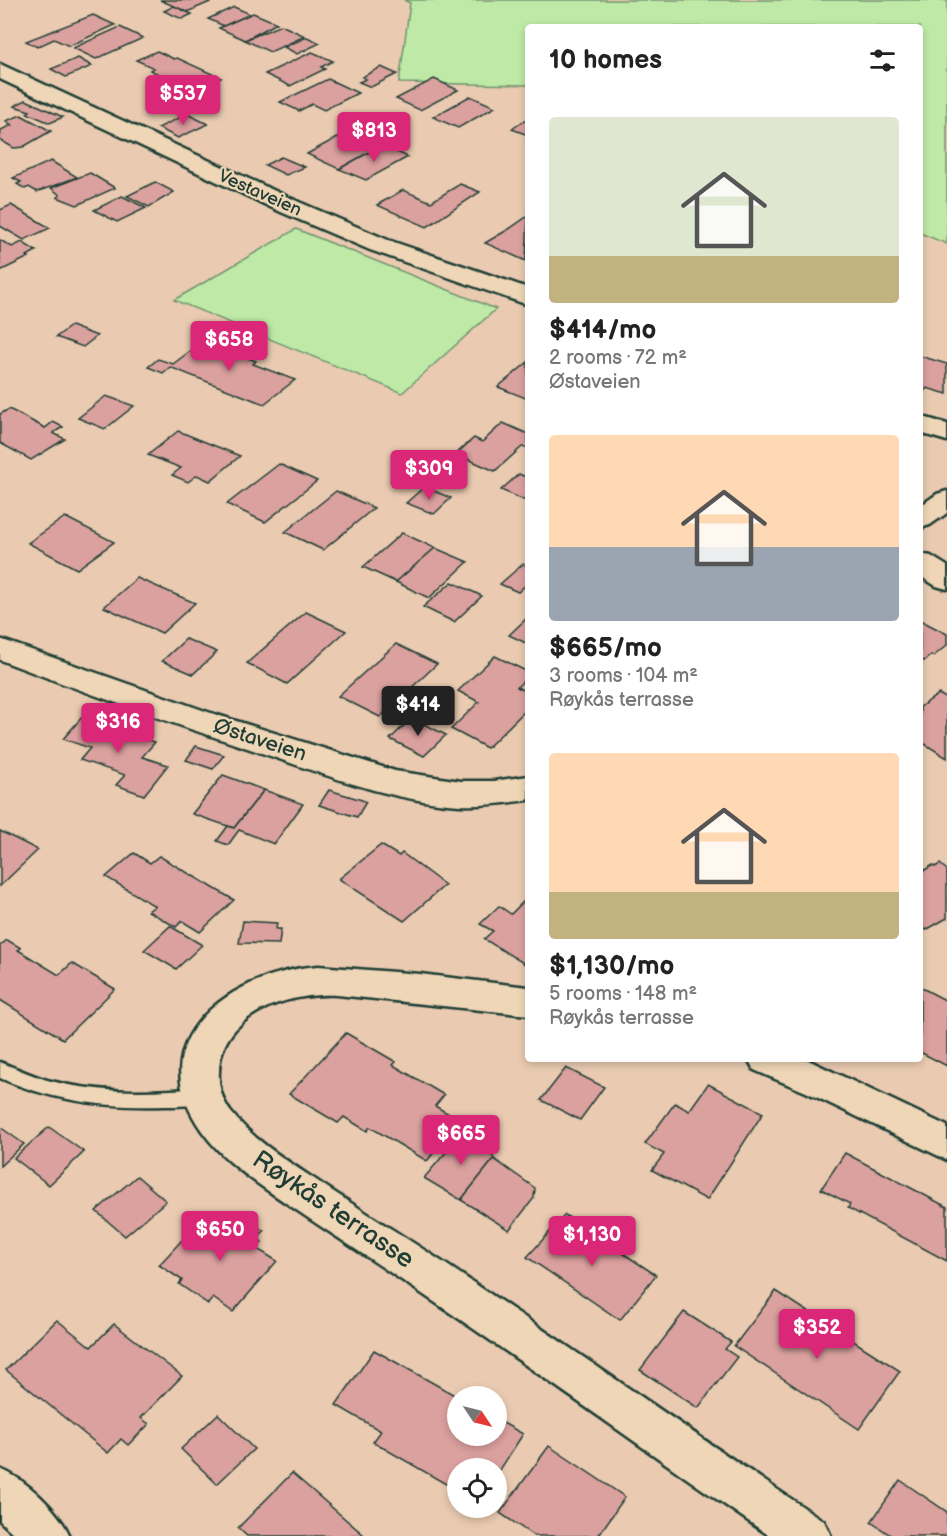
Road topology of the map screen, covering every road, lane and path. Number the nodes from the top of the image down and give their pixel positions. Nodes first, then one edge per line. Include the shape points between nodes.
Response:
1 (0, 70) edge
2 (525, 296) edge
3 (923, 425) edge
4 (947, 433) edge
5 (947, 500) edge
6 (923, 517) edge
7 (923, 565) edge
8 (947, 579) edge
9 (0, 649) edge
10 (525, 788) edge
11 (525, 1001) edge
12 (774, 1062) edge
13 (0, 1070) edge
14 (203, 1096) junction
15 (947, 1143) edge
16 (0, 1490) edge
17 (47, 1536) edge
18 (808, 1536) edge

1 - 2 street, Vestaveien via 290,207 379,244
3 - 4 street
5 - 6 street
7 - 8 street
9 - 10 street, Østaveien via 202,722 404,785 472,795
11 - 14 street, Røykås terrasse via 352,982 310,981 271,989 222,1019 207,1040 199,1062
12 - 15 street
13 - 14 lane via 38,1084 112,1100
14 - 18 street, Røykås terrasse via 206,1106 231,1137 279,1177 445,1286
16 - 17 street

